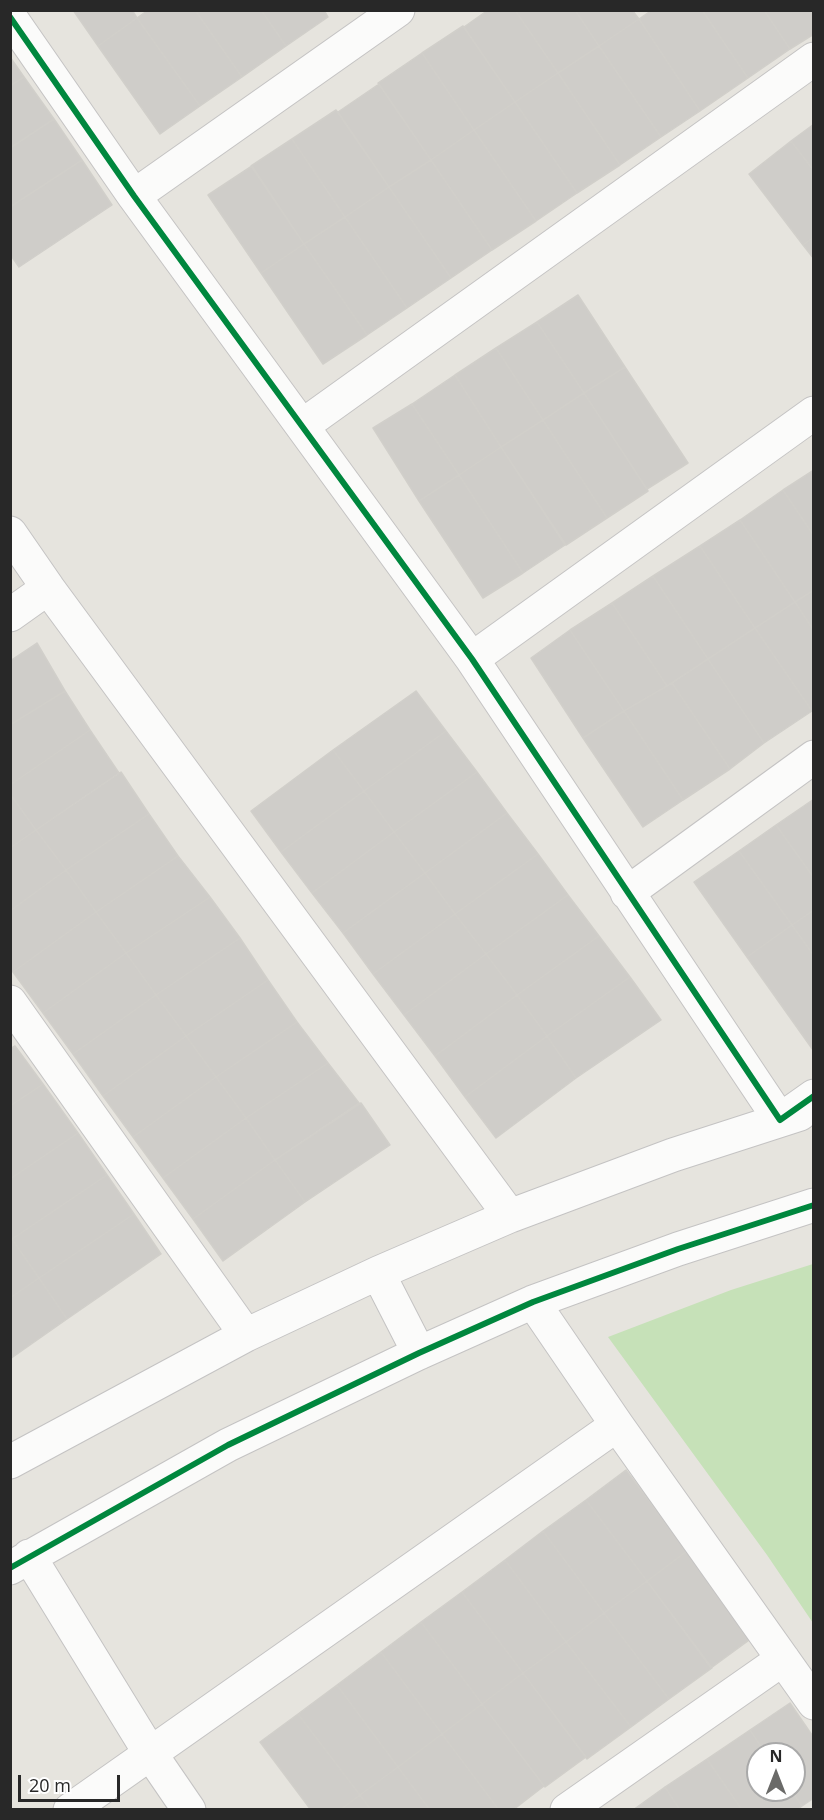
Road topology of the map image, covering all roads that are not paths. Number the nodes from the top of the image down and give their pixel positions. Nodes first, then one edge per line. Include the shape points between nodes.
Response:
1 (398, 10) edge
2 (10, 17) edge
3 (813, 59) edge
4 (134, 196) junction
5 (813, 413) edge
6 (302, 426) junction
7 (10, 533) edge
8 (48, 588) junction
9 (10, 615) edge
10 (472, 659) junction
11 (813, 757) edge
12 (627, 893) junction
13 (10, 1002) edge
14 (813, 1096) edge
15 (813, 1110) edge
16 (780, 1120) junction
17 (813, 1205) edge
18 (510, 1216) junction
19 (378, 1273) junction
20 (533, 1302) junction
21 (246, 1335) junction
22 (419, 1353) junction
23 (617, 1425) junction
24 (10, 1462) edge
25 (20, 1562) edge
26 (783, 1659) junction
27 (813, 1703) edge
28 (150, 1753) junction
29 (70, 1809) edge
30 (189, 1809) edge
31 (567, 1809) edge

1 - 4 street
2 - 4 street
3 - 6 street
4 - 6 street
5 - 10 street
6 - 10 street
7 - 8 street
8 - 9 street
8 - 18 street
10 - 12 street
11 - 12 street
12 - 16 street
13 - 21 street
14 - 16 street
15 - 16 street
16 - 18 street
17 - 20 street
18 - 19 street
19 - 21 street
19 - 22 street
20 - 22 street
20 - 23 street
21 - 24 street
22 - 25 street via 228,1445
23 - 26 street
23 - 28 street
25 - 28 street
26 - 27 street
26 - 31 street
28 - 29 street
28 - 30 street

